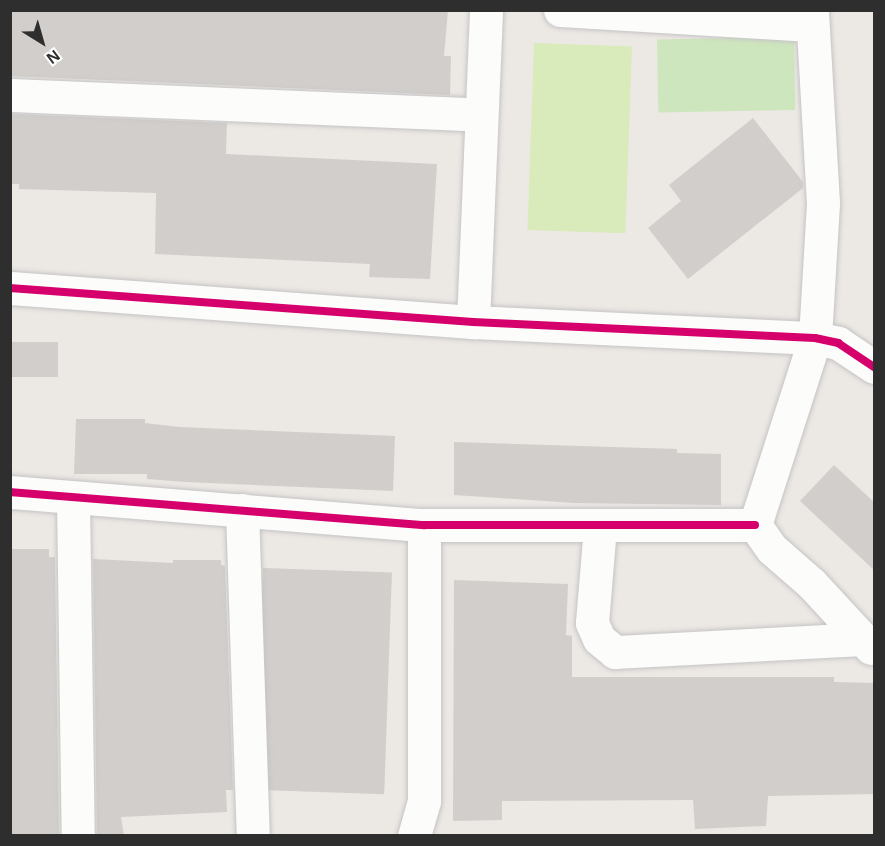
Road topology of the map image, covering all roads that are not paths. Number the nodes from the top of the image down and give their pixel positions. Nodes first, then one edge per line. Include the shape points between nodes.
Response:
1 (486, 10) edge
2 (560, 10) edge
3 (812, 18) edge
4 (10, 95) edge
5 (479, 115) junction
6 (10, 288) edge
7 (473, 322) junction
8 (815, 338) junction
9 (874, 367) edge
10 (10, 492) edge
11 (73, 498) junction
12 (242, 510) junction
13 (424, 525) junction
14 (755, 525) junction
15 (600, 527) junction
16 (868, 645) edge
17 (411, 835) edge
18 (78, 836) edge
19 (253, 836) edge

1 - 5 street
2 - 3 street
3 - 8 street via 824,203
4 - 5 street
5 - 7 street
6 - 7 street
7 - 8 street
8 - 9 street via 838,343
8 - 14 street
10 - 11 street
11 - 12 street
11 - 18 street
12 - 13 street
12 - 19 street
13 - 15 street
13 - 17 street via 424,801
14 - 15 street
14 - 16 street via 772,549 812,584
15 - 16 street via 592,623 599,639 615,652

